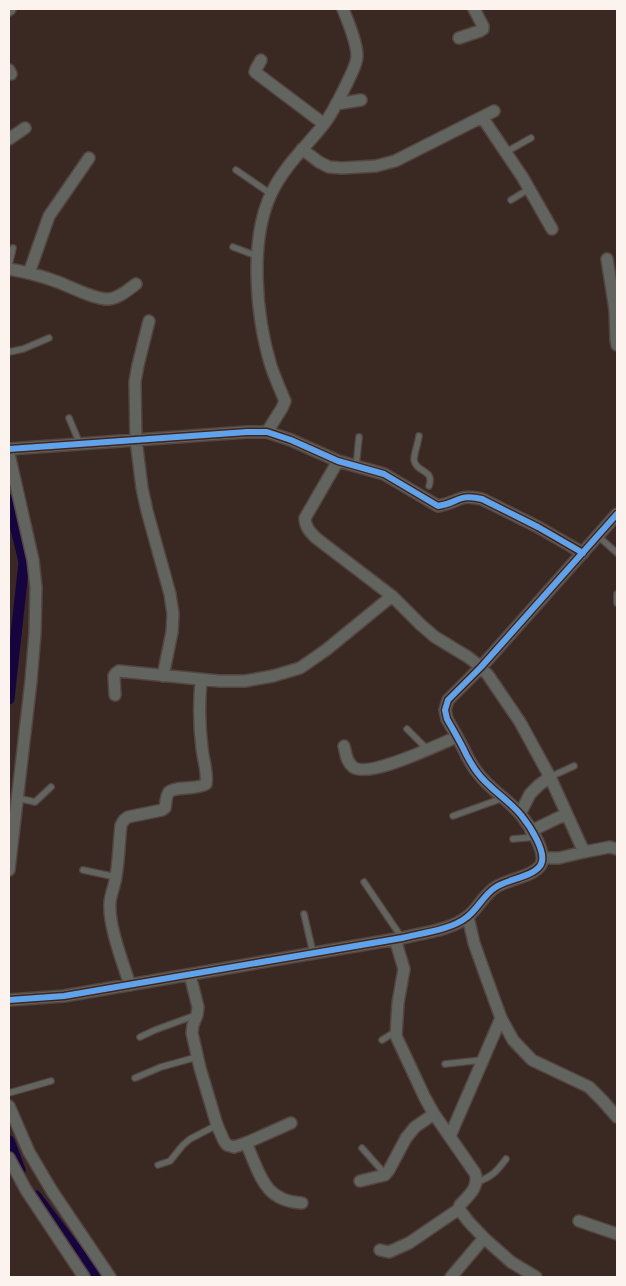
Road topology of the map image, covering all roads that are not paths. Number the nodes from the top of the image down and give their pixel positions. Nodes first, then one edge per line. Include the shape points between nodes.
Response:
1 (343, 9) edge
2 (474, 9) edge
3 (459, 38) dead end
4 (261, 60) dead end
5 (361, 100) dead end
6 (336, 104) junction
7 (494, 111) dead end
8 (482, 117) junction
9 (324, 124) junction
10 (25, 128) dead end
11 (531, 138) dead end
12 (9, 139) edge
13 (302, 150) junction
14 (506, 152) junction
15 (89, 158) dead end
16 (236, 170) dead end
17 (529, 189) junction
18 (271, 194) junction
19 (511, 200) dead end
20 (552, 229) dead end
21 (234, 247) dead end
22 (13, 248) dead end
23 (257, 256) junction
24 (607, 259) dead end
25 (9, 265) edge
26 (9, 270) edge
27 (29, 273) junction
28 (136, 284) dead end
29 (149, 321) dead end
30 (49, 338) dead end
31 (617, 345) edge
32 (9, 352) edge
33 (70, 418) dead end
34 (267, 432) junction
35 (419, 436) dead end
36 (359, 437) dead end
37 (136, 440) junction
38 (80, 444) junction
39 (9, 449) edge
40 (9, 454) edge
41 (338, 461) junction
42 (356, 467) junction
43 (426, 492) junction
44 (617, 514) edge
45 (598, 536) junction
46 (583, 553) junction
47 (617, 553) edge
48 (617, 594) edge
49 (392, 596) junction
50 (617, 603) edge
51 (481, 667) junction
52 (163, 676) junction
53 (201, 680) junction
54 (115, 695) dead end
55 (407, 729) dead end
56 (457, 737) junction
57 (344, 746) dead end
58 (427, 749) junction
59 (574, 766) dead end
60 (550, 777) junction
61 (51, 787) dead end
62 (17, 798) junction
63 (503, 798) junction
64 (520, 814) junction
65 (566, 814) junction
66 (453, 816) dead end
67 (533, 834) junction
68 (513, 839) dead end
69 (617, 849) edge
70 (584, 852) junction
71 (543, 858) junction
72 (9, 870) edge
73 (83, 870) dead end
74 (116, 877) junction
75 (364, 882) dead end
76 (304, 914) dead end
77 (468, 917) junction
78 (398, 938) junction
79 (313, 953) junction
80 (190, 974) junction
81 (130, 985) junction
82 (9, 1000) edge
83 (197, 1015) junction
84 (501, 1018) junction
85 (396, 1032) junction
86 (140, 1037) dead end
87 (382, 1040) dead end
88 (197, 1057) junction
89 (482, 1060) junction
90 (445, 1064) dead end
91 (135, 1078) dead end
92 (51, 1081) dead end
93 (9, 1093) edge
94 (9, 1106) edge
95 (434, 1114) junction
96 (617, 1118) edge
97 (291, 1123) dead end
98 (217, 1125) junction
99 (450, 1136) junction
100 (246, 1143) junction
101 (362, 1148) dead end
102 (9, 1158) edge
103 (506, 1159) dead end
104 (158, 1165) dead end
105 (385, 1174) junction
106 (360, 1181) dead end
107 (477, 1182) junction
108 (302, 1203) dead end
109 (459, 1209) junction
110 (579, 1220) dead end
111 (617, 1234) edge
112 (484, 1238) junction
113 (380, 1250) dead end
114 (84, 1277) edge
115 (110, 1277) edge
116 (451, 1277) edge
117 (536, 1277) edge

1 - 6 street via 358,57
2 - 3 street via 483,29
4 - 9 street via 255,72
5 - 6 street
6 - 9 street
7 - 8 street
8 - 13 street via 395,161 376,166 330,166
8 - 14 street
9 - 13 street
10 - 12 street
11 - 14 lane
13 - 18 street via 287,166
14 - 17 street
15 - 27 street via 49,216
16 - 18 lane
17 - 19 lane
17 - 20 street
18 - 23 street
21 - 23 lane
22 - 25 lane
23 - 34 street via 264,339 285,401
24 - 31 street
26 - 27 street
27 - 28 street via 109,299
29 - 37 street via 135,382
30 - 32 lane
33 - 38 lane
34 - 37 street
34 - 41 street
35 - 43 lane via 414,458 418,467 430,476
36 - 42 lane
37 - 38 street
37 - 52 street via 142,488 173,614
38 - 39 street
40 - 62 street via 36,587 35,633
41 - 42 street
41 - 49 street via 305,518 305,525 316,538
42 - 43 street via 384,474
43 - 46 street via 438,506 464,497 482,499 538,526
44 - 45 street
45 - 46 street
45 - 47 lane
46 - 51 street
48 - 50 lane
49 - 51 street via 434,637
49 - 53 street via 300,668 245,680
51 - 56 street via 448,700 447,719
51 - 60 street via 520,722
52 - 53 street
52 - 54 street via 119,671 114,676
53 - 74 street via 200,728 206,784 172,790 162,810 124,820
55 - 58 lane
56 - 58 street
56 - 63 street via 476,772
57 - 58 street via 347,760 359,770 393,763
59 - 60 lane
60 - 64 street via 530,794
60 - 65 street
61 - 62 lane via 36,802
62 - 72 street
63 - 64 street
63 - 66 lane
64 - 67 street
65 - 67 street
65 - 70 street
67 - 68 lane
67 - 71 street
69 - 70 street via 610,847
70 - 71 street
71 - 77 street via 533,872 493,888
73 - 74 lane
74 - 81 street via 110,902 111,920
75 - 78 lane
76 - 79 lane
77 - 78 street via 447,927
77 - 84 street
78 - 79 street
78 - 85 street via 404,969
79 - 80 street
80 - 81 street
80 - 83 street
81 - 82 street via 64,996
83 - 86 lane
83 - 88 street via 192,1033
84 - 89 street
84 - 96 street via 514,1040 532,1060 589,1088
85 - 87 lane
85 - 95 street
88 - 91 lane
88 - 98 street
89 - 90 lane
89 - 99 street
92 - 93 lane
94 - 115 street via 29,1152 52,1191
95 - 99 street
95 - 105 street via 415,1127
97 - 100 street
98 - 100 street via 227,1145
98 - 104 lane via 182,1145 170,1162
99 - 107 street via 475,1173
100 - 108 street via 266,1186 274,1195
101 - 105 lane
102 - 114 street via 26,1190
103 - 107 lane via 496,1173
105 - 106 street
107 - 109 street
109 - 112 street
109 - 113 street via 409,1243 389,1252
110 - 111 street
112 - 116 street
112 - 117 street via 511,1262

